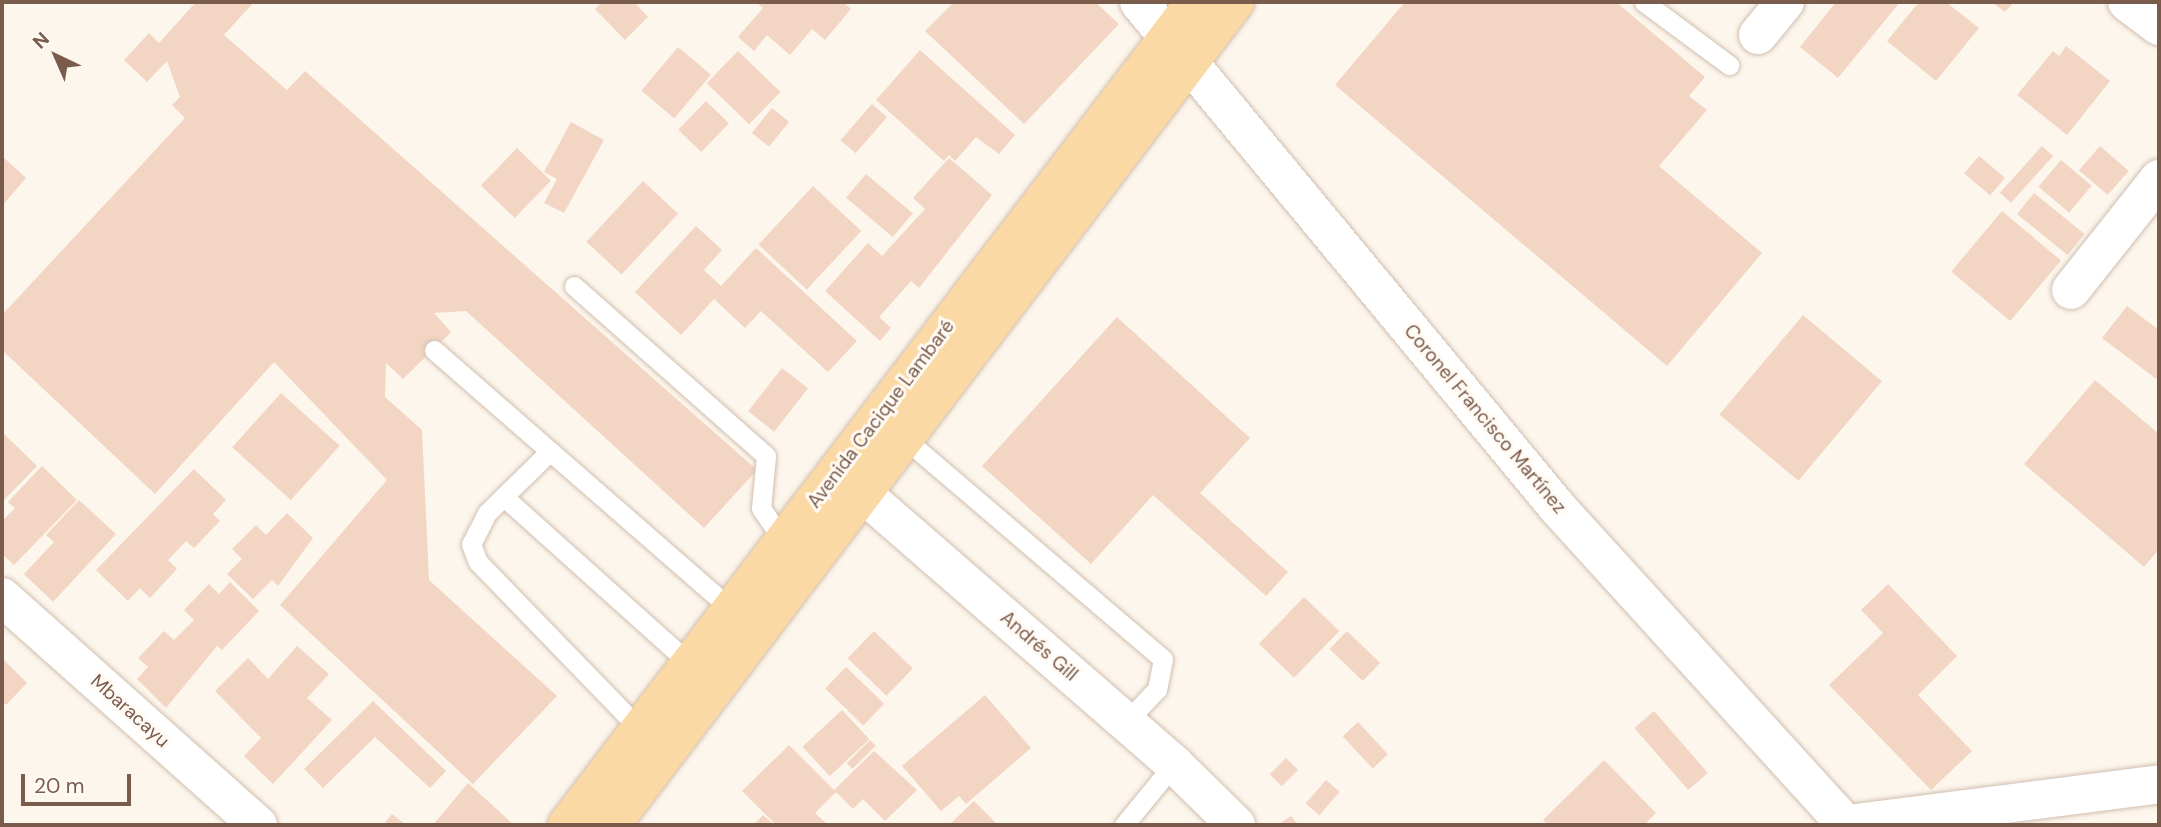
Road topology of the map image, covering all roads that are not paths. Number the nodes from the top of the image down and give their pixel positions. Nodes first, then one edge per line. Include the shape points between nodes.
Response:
1 (1139, 2) edge
2 (1195, 2) edge
3 (1235, 2) edge
4 (1644, 2) edge
5 (1785, 2) edge
6 (2127, 2) edge
7 (2159, 26) edge
8 (1758, 35) dead end
9 (1180, 48) junction
10 (1729, 65) dead end
11 (2159, 179) edge
12 (574, 286) dead end
13 (2071, 290) dead end
14 (433, 350) dead end
15 (904, 438) junction
16 (550, 452) junction
17 (850, 482) junction
18 (504, 496) junction
19 (783, 541) junction
20 (2, 597) edge
21 (732, 610) junction
22 (691, 665) junction
23 (1126, 722) junction
24 (641, 730) junction
25 (1174, 764) junction
26 (2159, 784) edge
27 (1939, 821) edge
28 (258, 825) edge
29 (567, 825) edge
30 (611, 825) edge
31 (1124, 825) edge
32 (1236, 825) edge
33 (1843, 825) edge

1 - 9 street, Coronel Francisco Martínez
2 - 9 main road, Avenida Cacique Lambaré
3 - 9 main road, Avenida Cacique Lambaré
4 - 10 lane
5 - 8 street
6 - 7 street
9 - 15 main road, Avenida Cacique Lambaré
9 - 17 main road, Avenida Cacique Lambaré
9 - 33 street, Coronel Francisco Martínez via 1557,507
11 - 13 street
12 - 19 lane via 766,456 761,508
14 - 16 lane
15 - 17 main road, Avenida Cacique Lambaré
15 - 23 lane via 1163,659 1157,689
16 - 18 lane
16 - 21 lane
17 - 19 main road, Avenida Cacique Lambaré
17 - 23 street, Andrés Gill
17 - 30 main road, Avenida Cacique Lambaré
18 - 22 lane
18 - 24 lane via 471,544 478,562
19 - 21 main road, Avenida Cacique Lambaré
20 - 28 street, Mbaracayu
21 - 22 main road, Avenida Cacique Lambaré
22 - 24 main road, Avenida Cacique Lambaré
23 - 25 street, Andrés Gill
24 - 29 main road, Avenida Cacique Lambaré
25 - 31 lane
25 - 32 street, Andrés Gill
26 - 27 street
27 - 33 street

